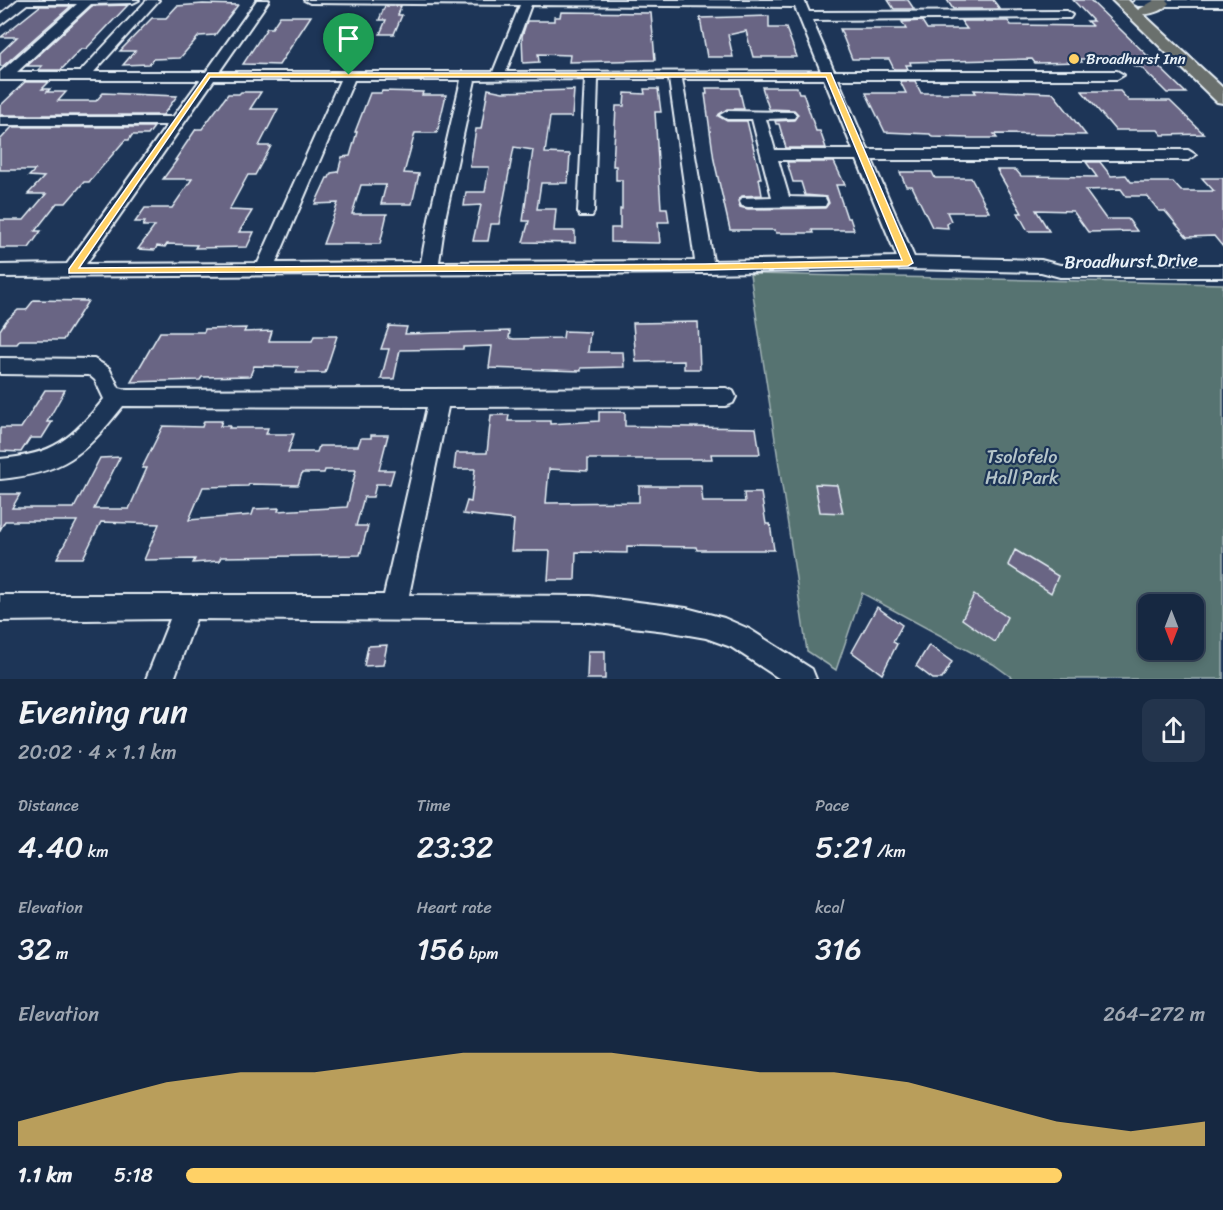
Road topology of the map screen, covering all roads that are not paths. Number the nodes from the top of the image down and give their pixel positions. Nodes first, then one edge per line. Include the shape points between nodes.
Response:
1 (25, 0) edge
2 (87, 0) edge
3 (134, 0) edge
4 (153, 0) edge
5 (263, 0) edge
6 (310, 0) edge
7 (1119, 0) edge
8 (527, 2) junction
9 (1223, 3) edge
10 (1145, 4) edge
11 (800, 7) edge
12 (1066, 15) dead end
13 (0, 21) edge
14 (3, 75) edge
15 (84, 75) junction
16 (208, 75) junction
17 (349, 75) junction
18 (470, 75) junction
19 (498, 75) junction
20 (592, 75) junction
21 (675, 75) junction
22 (828, 75) junction
23 (1118, 75) dead end
24 (1223, 80) edge
25 (1223, 98) edge
26 (727, 115) dead end
27 (758, 115) junction
28 (789, 115) dead end
29 (0, 121) edge
30 (176, 121) junction
31 (770, 155) junction
32 (863, 155) junction
33 (1188, 155) dead end
34 (748, 202) dead end
35 (782, 202) junction
36 (819, 202) dead end
37 (586, 212) dead end
38 (1223, 259) edge
39 (908, 263) junction
40 (1041, 266) junction
41 (705, 267) junction
42 (429, 269) junction
43 (264, 270) junction
44 (72, 271) junction
45 (1223, 271) edge
46 (2, 272) edge
47 (0, 366) edge
48 (726, 397) dead end
49 (118, 398) junction
50 (439, 398) junction
51 (0, 469) edge
52 (188, 606) junction
53 (394, 607) junction
54 (0, 608) edge
55 (799, 678) edge
56 (160, 679) edge

1 - 2 street
1 - 13 street
2 - 3 street
2 - 14 street
4 - 15 street
5 - 16 street
6 - 8 street
7 - 25 main road
8 - 11 street
8 - 19 street
9 - 10 street
10 - 24 main road
11 - 12 street
11 - 22 street
14 - 15 street
15 - 16 street
16 - 17 street
16 - 30 street
17 - 18 street
17 - 43 street
18 - 19 street
18 - 42 street
19 - 20 street
20 - 21 street
20 - 37 street
21 - 22 street
21 - 41 street
22 - 23 street
22 - 32 street
26 - 27 street
27 - 28 street
27 - 31 street
29 - 30 street
30 - 44 street
31 - 32 street
31 - 35 street
32 - 33 street
32 - 39 street
34 - 35 street
35 - 36 street
38 - 40 street, Broadhurst Drive via 1053,262
39 - 40 street
39 - 41 street
40 - 45 street, Broadhurst Drive via 1060,271
41 - 42 street
42 - 43 street
43 - 44 street
44 - 46 street
47 - 49 street via 94,367
48 - 50 street
49 - 50 street
49 - 51 street via 87,435 60,457 26,468
50 - 53 street
52 - 53 street
52 - 54 street
52 - 56 street
53 - 55 street via 590,609 649,615 697,624 738,638

